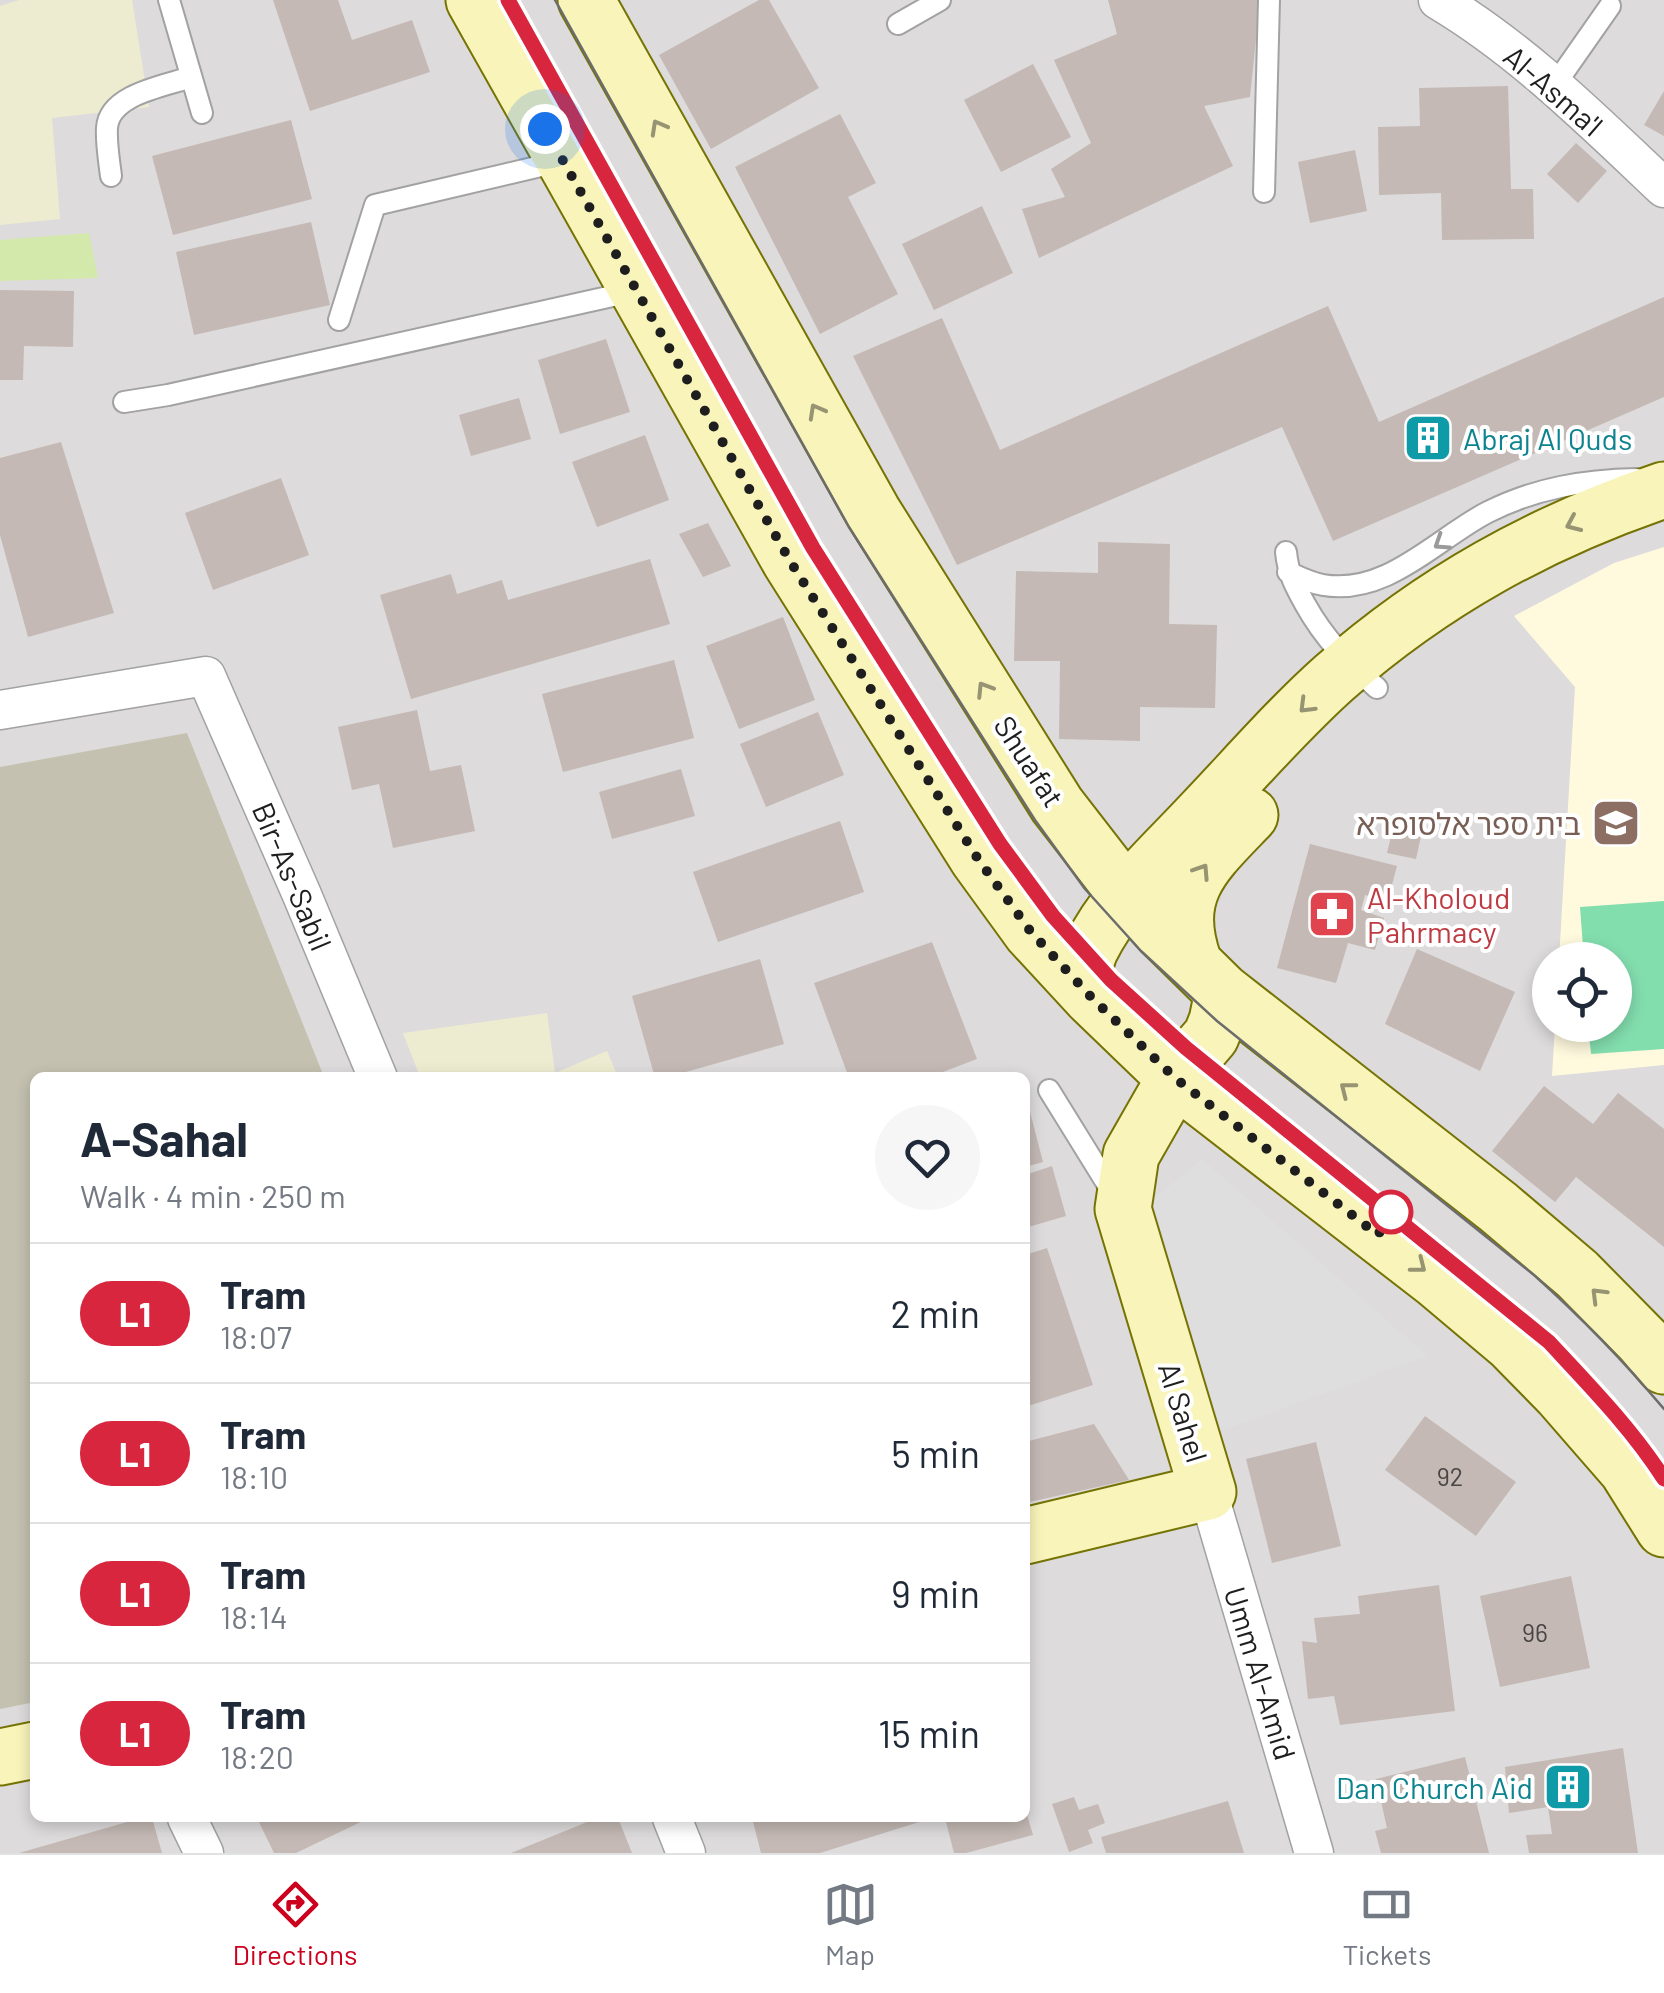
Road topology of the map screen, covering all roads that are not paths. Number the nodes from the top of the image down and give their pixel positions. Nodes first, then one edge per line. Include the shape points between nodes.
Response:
1 (169, 0) edge
2 (474, 0) edge
3 (586, 0) edge
4 (940, 0) edge
5 (1269, 0) edge
6 (1438, 0) edge
7 (1610, 6) dead end
8 (898, 24) dead end
9 (191, 78) junction
10 (1554, 86) junction
11 (202, 113) dead end
12 (563, 161) junction
13 (110, 176) dead end
14 (1664, 188) edge
15 (1264, 192) dead end
16 (638, 291) junction
17 (339, 320) dead end
18 (124, 402) dead end
19 (1664, 478) edge
20 (1664, 490) edge
21 (1664, 527) edge
22 (1364, 676) junction
23 (0, 710) edge
24 (1194, 823) junction
25 (1076, 829) junction
26 (1127, 894) junction
27 (1208, 978) junction
28 (1082, 987) junction
29 (376, 1072) edge
30 (1175, 1078) junction
31 (1049, 1090) dead end
32 (1123, 1209) junction
33 (1664, 1366) edge
34 (1208, 1492) junction
35 (1664, 1528) edge
36 (1030, 1535) edge
37 (30, 1751) edge
38 (0, 1757) edge
39 (189, 1822) edge
40 (674, 1822) edge
41 (204, 1853) edge
42 (686, 1853) edge
43 (1314, 1853) edge

1 - 9 lane
2 - 12 street
25 -> 3 street, Shuafat via 873,512
4 - 8 lane
5 - 15 lane
6 - 10 street, Al-Asma'l
7 - 10 lane
9 - 11 lane
9 - 13 lane via 116,106 107,123
10 - 14 street, Al-Asma'l
12 - 16 street
12 - 17 lane via 375,205
16 - 18 lane
16 - 28 street via 790,561 978,859
19 -> 22 lane via 1535,492 1486,513 1383,578 1361,583 1318,584 1287,562 1319,629
20 -> 22 street via 1604,510 1453,588 1388,634
21 - 22 street via 1521,589
22 -> 24 street via 1332,680
27 -> 22 street via 1185,938 1186,900 1194,883 1215,851 1344,718
23 - 29 street, Bir-As-Sabil via 206,676
24 - 25 street via 1158,839 1132,841
24 - 26 street
25 - 26 street, Shuafat
26 - 27 street, Shuafat
26 - 28 street via 1088,953
27 - 30 street via 1217,1020
33 -> 27 street, Shuafat via 1564,1263
28 - 30 street
30 - 32 street via 1131,1155
30 -> 35 street via 1512,1344 1626,1470
31 - 32 lane
32 - 34 street, Al Sahel
34 - 36 street, Al Sahel
34 - 43 street, Umm Al-Amid
37 - 38 street
39 - 41 street
40 - 42 street

